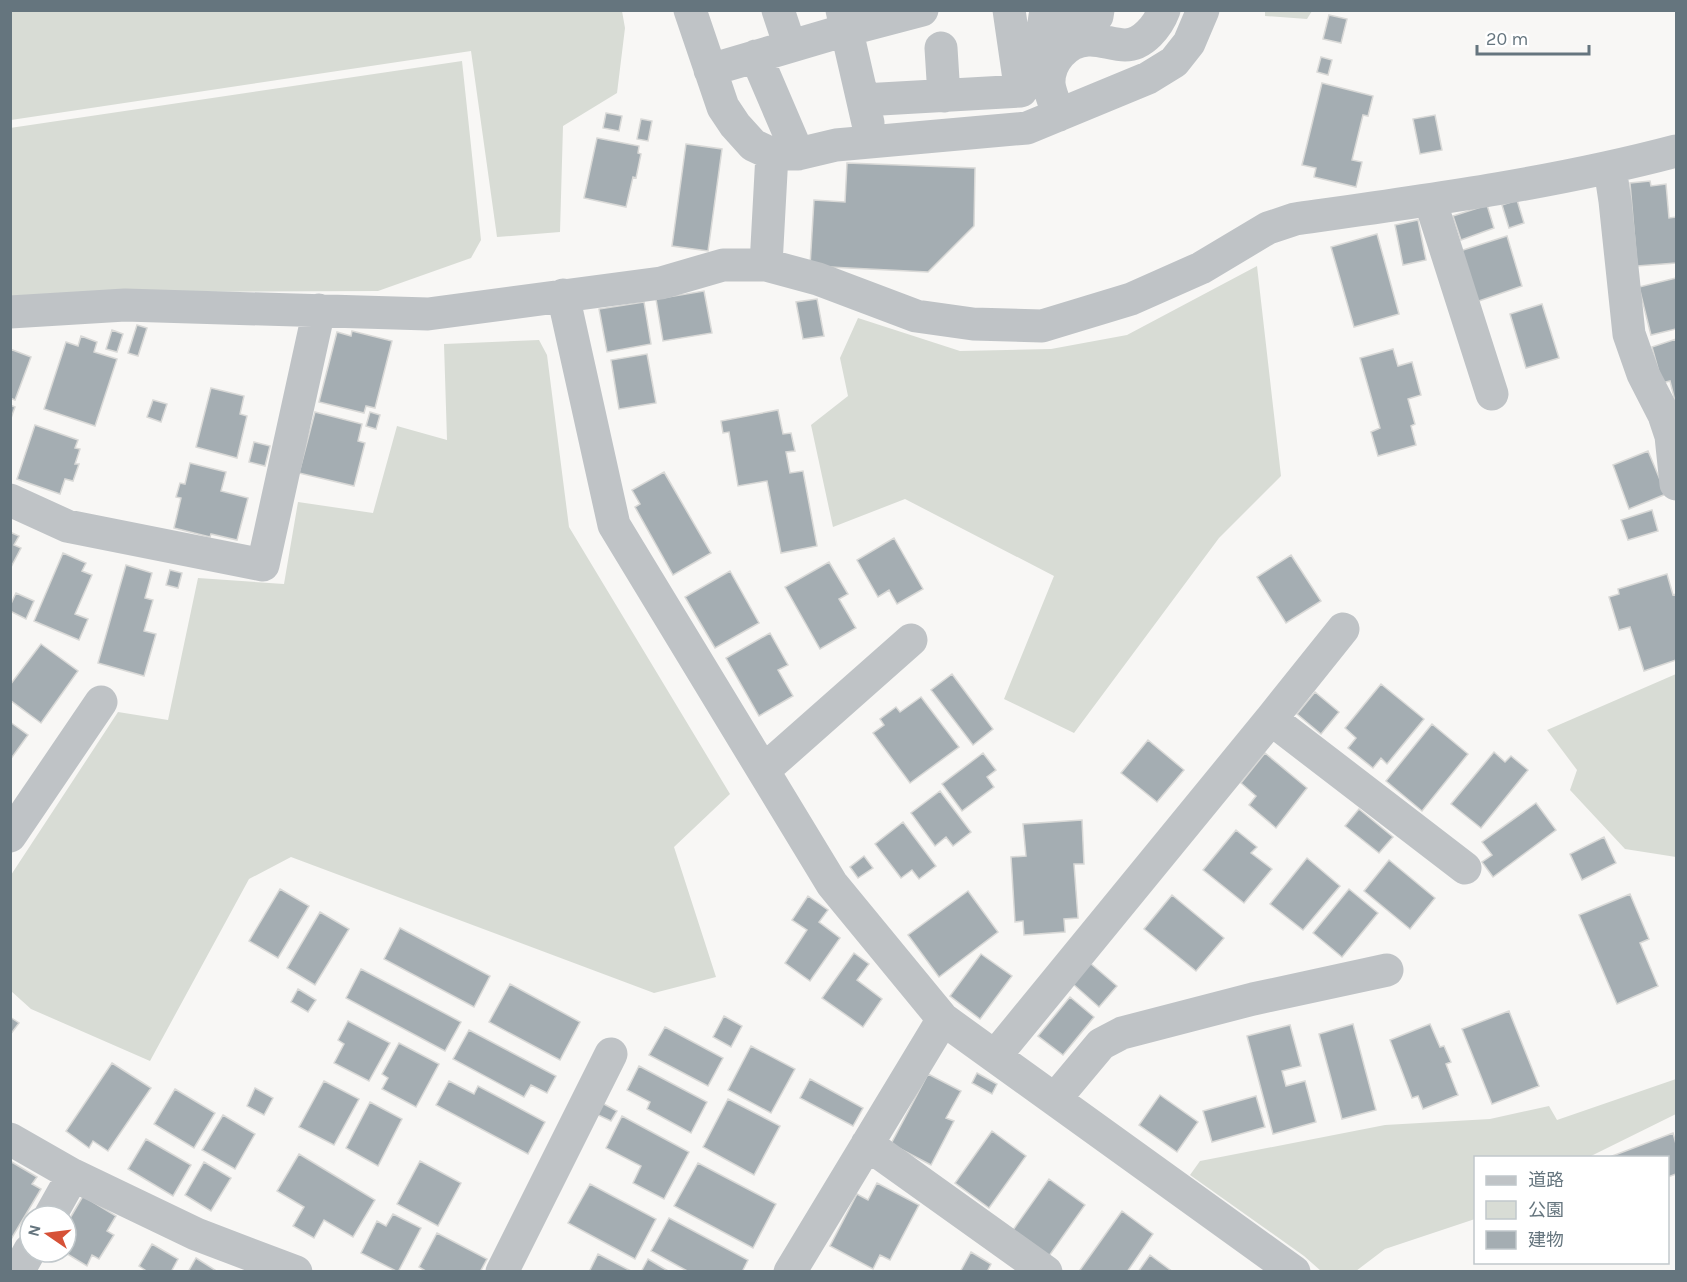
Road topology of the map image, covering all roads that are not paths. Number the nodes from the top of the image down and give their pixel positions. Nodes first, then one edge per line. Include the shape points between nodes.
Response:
1 (778, 10) edge
2 (922, 10) edge
3 (1009, 10) edge
4 (1098, 10) edge
5 (1164, 10) edge
6 (1203, 10) edge
7 (699, 13) edge
8 (886, 15) edge
9 (844, 20) edge
10 (790, 46) junction
11 (941, 48) dead end
12 (756, 56) junction
13 (710, 70) junction
14 (1019, 79) junction
15 (944, 96) junction
16 (863, 100) junction
17 (1059, 115) junction
18 (1027, 128) junction
19 (872, 142) junction
20 (1677, 151) edge
21 (785, 154) junction
22 (1610, 168) junction
23 (1430, 200) junction
24 (766, 266) junction
25 (563, 295) junction
26 (319, 310) junction
27 (10, 312) edge
28 (1492, 394) dead end
29 (1677, 484) edge
30 (10, 501) edge
31 (1343, 629) dead end
32 (911, 640) dead end
33 (101, 702) dead end
34 (1271, 719) junction
35 (764, 770) junction
36 (10, 836) edge
37 (1465, 868) dead end
38 (1387, 970) dead end
39 (943, 1019) junction
40 (611, 1054) dead end
41 (996, 1055) junction
42 (1055, 1099) junction
43 (10, 1139) edge
44 (867, 1144) junction
45 (73, 1175) junction
46 (57, 1204) edge
47 (296, 1272) edge
48 (502, 1272) edge
49 (790, 1272) edge
50 (1046, 1272) edge
51 (1294, 1272) edge

1 - 10 street
2 - 8 street
3 - 14 street
4 - 14 street via 1097,16 1045,16 1040,51
5 - 17 street via 1160,23 1144,38 1126,45 1087,39 1066,48 1052,64 1049,85
6 - 17 street via 1189,44 1174,62 1148,78
7 - 13 street
8 - 9 street
9 - 10 street
9 - 16 street
10 - 12 street
11 - 15 street
12 - 13 street
12 - 21 street
13 - 21 street via 723,106 735,125 753,145
14 - 15 street
14 - 18 street
15 - 16 street
16 - 19 street
17 - 18 street
18 - 19 street
19 - 21 street
20 - 22 street
21 - 24 street
22 - 23 street
22 - 29 street via 1629,334 1671,436
23 - 24 street via 1295,219 1268,228 1181,277 1131,298 1042,326 973,324 916,316 818,279
23 - 28 street
24 - 25 street via 723,266 661,283
25 - 26 street via 428,314
25 - 35 street via 614,525
26 - 27 street via 125,305
26 - 30 street via 263,565 67,526
31 - 34 street
32 - 35 street
33 - 36 street
34 - 37 street
34 - 41 street
35 - 39 street via 832,884
38 - 42 street via 1122,1033 1101,1044
39 - 41 street
39 - 44 street
40 - 48 street
41 - 42 street
42 - 51 street
43 - 45 street
44 - 49 street
44 - 50 street
45 - 46 street
45 - 47 street via 196,1234

